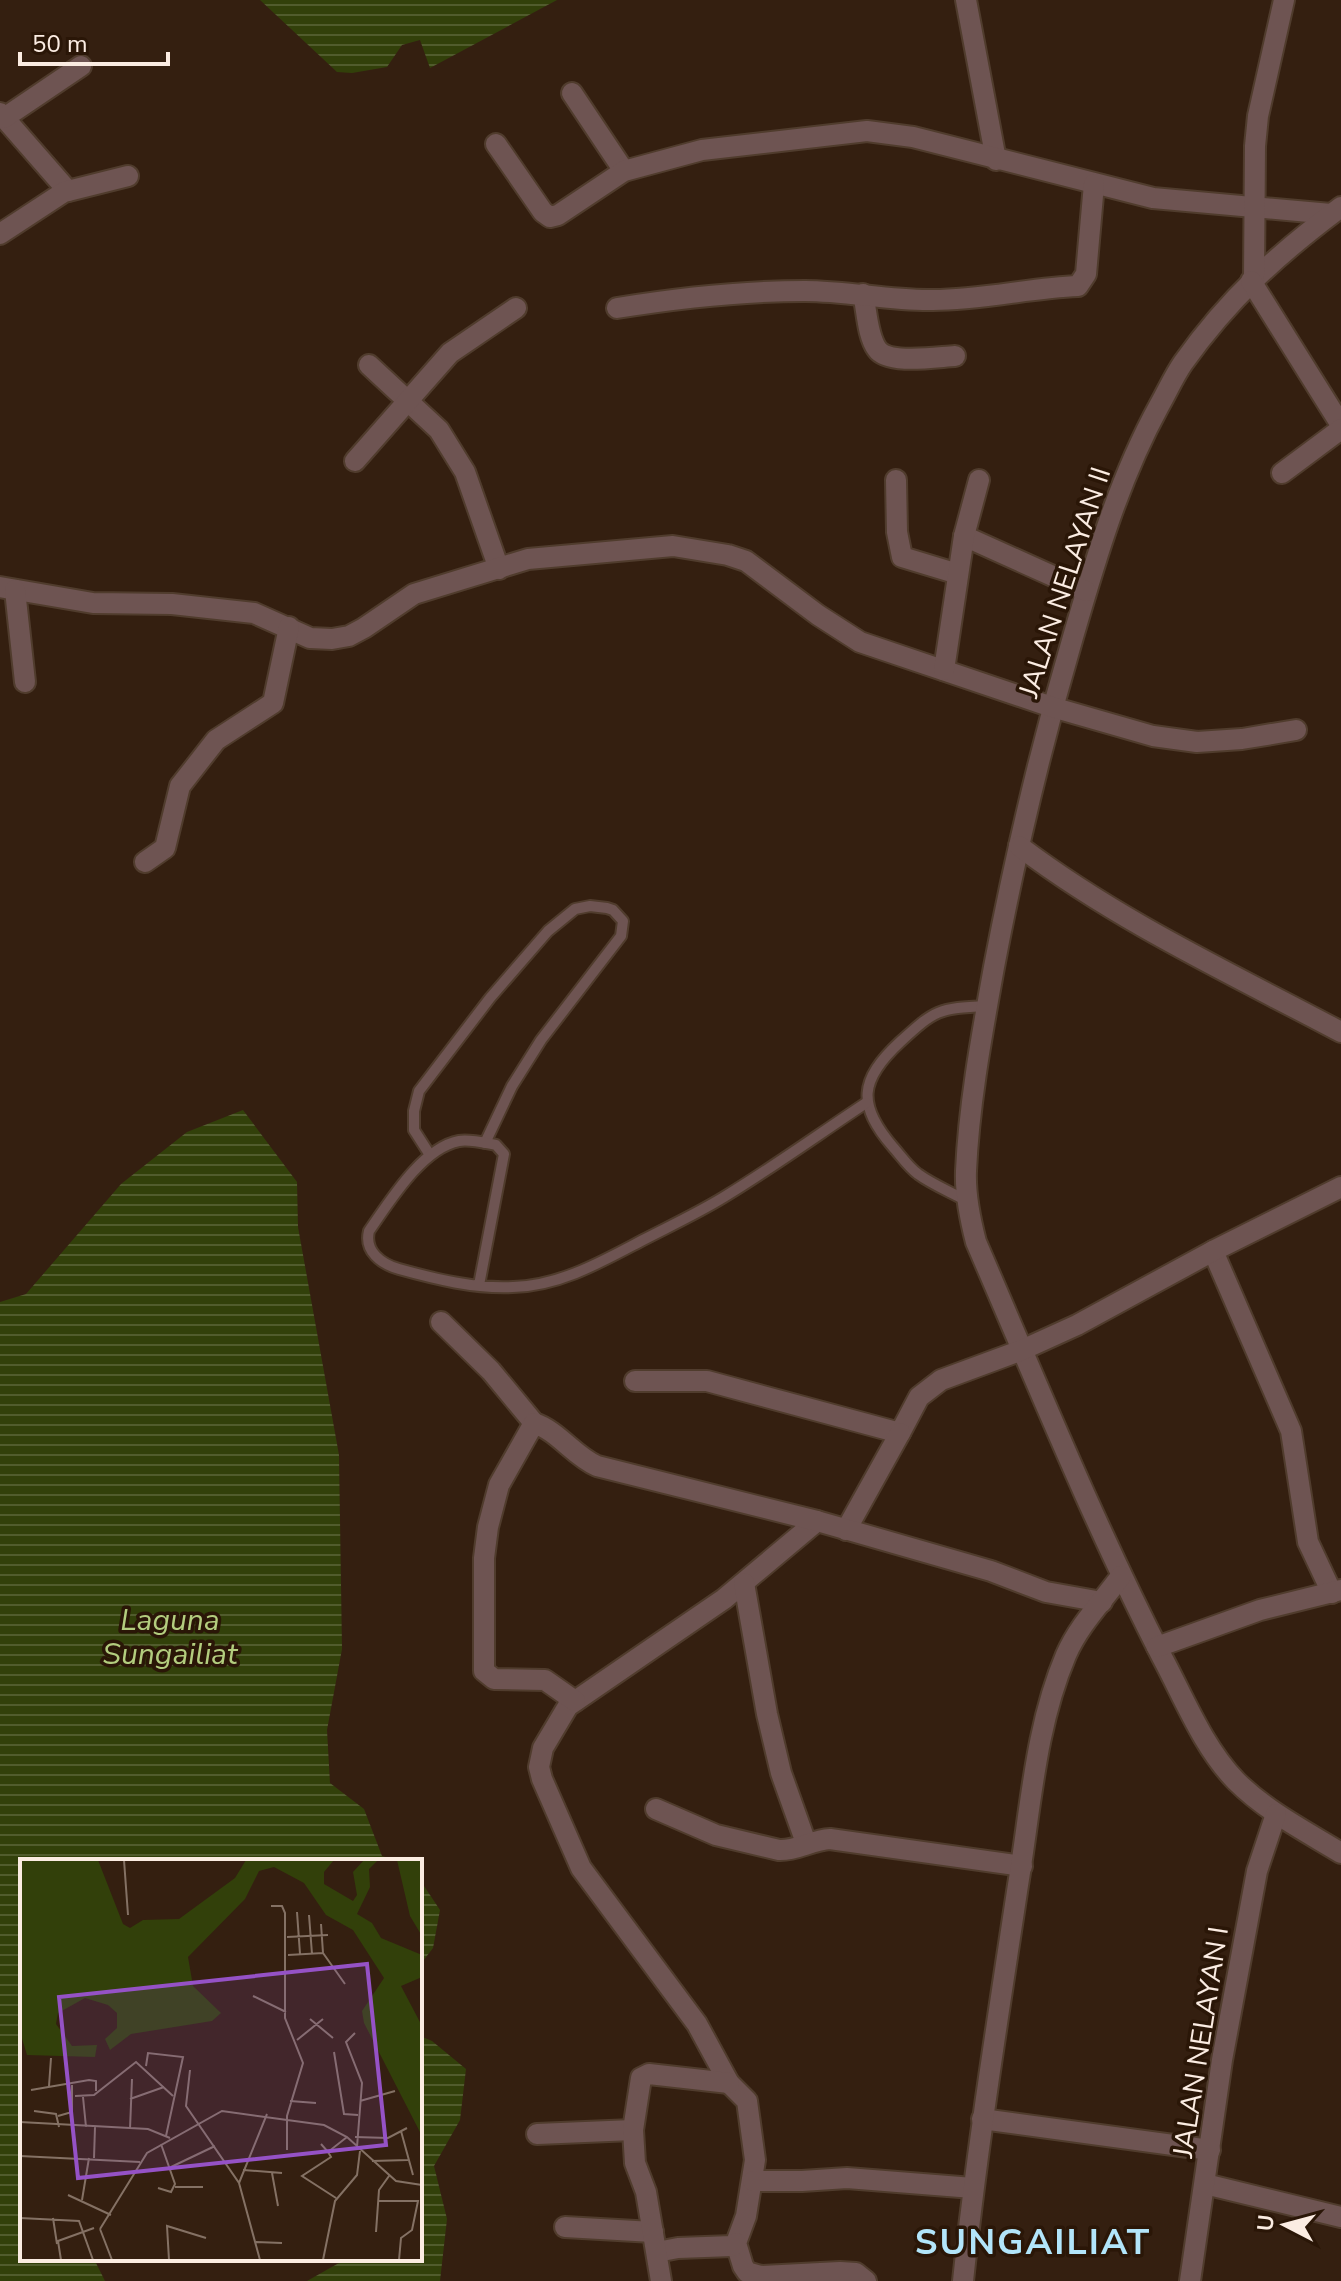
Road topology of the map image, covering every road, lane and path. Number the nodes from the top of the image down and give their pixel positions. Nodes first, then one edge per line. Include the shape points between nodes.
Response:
1 (966, 0) edge
2 (1284, 0) edge
3 (81, 66) dead end
4 (572, 93) dead end
5 (2, 116) edge
6 (496, 144) dead end
7 (996, 160) junction
8 (624, 171) junction
9 (128, 176) dead end
10 (1094, 184) junction
11 (68, 191) junction
12 (1256, 207) junction
13 (1336, 210) edge
14 (1, 231) edge
15 (1253, 279) junction
16 (863, 294) junction
17 (516, 308) dead end
18 (617, 308) dead end
19 (955, 356) dead end
20 (369, 365) dead end
21 (407, 401) junction
22 (1341, 427) edge
23 (355, 461) dead end
24 (1282, 473) dead end
25 (896, 480) dead end
26 (979, 480) dead end
27 (964, 536) junction
28 (499, 569) junction
29 (958, 574) junction
30 (8, 588) edge
31 (1086, 591) junction
32 (289, 627) junction
33 (944, 670) junction
34 (25, 682) dead end
35 (1052, 707) junction
36 (1296, 730) dead end
37 (1016, 855) junction
38 (145, 862) dead end
39 (987, 1006) junction
40 (1341, 1032) edge
41 (866, 1103) junction
42 (485, 1143) junction
43 (430, 1155) junction
44 (1341, 1187) edge
45 (967, 1201) junction
46 (1213, 1251) junction
47 (479, 1285) junction
48 (441, 1322) dead end
49 (1022, 1350) junction
50 (635, 1381) dead end
51 (534, 1423) junction
52 (900, 1433) junction
53 (817, 1521) junction
54 (846, 1530) junction
55 (1121, 1576) junction
56 (744, 1583) junction
57 (1337, 1591) edge
58 (1102, 1602) junction
59 (1157, 1647) junction
60 (572, 1704) junction
61 (656, 1809) dead end
62 (1276, 1814) junction
63 (806, 1843) junction
64 (1341, 1853) edge
65 (1022, 1866) junction
66 (729, 2083) junction
67 (982, 2119) junction
68 (633, 2130) junction
69 (537, 2134) dead end
70 (1210, 2150) junction
71 (753, 2181) junction
72 (1205, 2184) junction
73 (973, 2188) junction
74 (1341, 2217) edge
75 (565, 2227) dead end
76 (655, 2242) junction
77 (736, 2243) junction
78 (661, 2281) edge
79 (866, 2281) edge
80 (963, 2281) edge
81 (1190, 2281) edge

1 - 7 street
2 - 12 street via 1258,116
3 - 5 street
4 - 8 street
5 - 11 street
6 - 8 street via 550,217
7 - 8 street via 913,137 867,131 702,150
7 - 10 street
9 - 11 street
10 - 12 street via 1153,198
10 - 16 street via 1086,274 1078,286 931,300
11 - 14 street
12 - 13 street
12 - 15 street
13 - 15 street, JALAN NELAYAN II
15 - 22 street
15 - 31 street, JALAN NELAYAN II via 1182,365 1142,437
16 - 18 street via 685,297
16 - 19 street via 873,341 885,357
17 - 21 street via 450,353
20 - 21 street
21 - 23 street
21 - 28 street via 439,430 465,472
22 - 24 street
25 - 29 street via 902,557
26 - 27 street
27 - 29 street
27 - 31 street
28 - 32 street via 414,594 349,636 310,638
28 - 33 street via 528,559 673,546 728,555 769,576 850,637
29 - 33 street
30 - 32 street via 93,603 254,613
30 - 34 street
31 - 35 street, JALAN NELAYAN II
32 - 38 street via 273,703 216,740 185,778 165,848
33 - 35 street
35 - 36 street via 1153,736 1197,742
35 - 37 street, JALAN NELAYAN II
37 - 39 street, JALAN NELAYAN II
37 - 40 street
39 - 41 lane via 948,1008 929,1015 871,1075
39 - 45 street, JALAN NELAYAN II via 971,1118
41 - 45 lane via 878,1129 916,1174
41 - 47 lane via 723,1198 586,1269 514,1287
42 - 43 lane via 462,1140
42 - 43 lane via 541,1040 621,936 623,921 613,910 575,909 548,931 419,1091 414,1130
42 - 47 lane via 501,1149 504,1161
43 - 47 lane via 373,1225 368,1244 374,1256 395,1268
44 - 46 street
45 - 49 street, JALAN NELAYAN II via 976,1242
46 - 49 street
46 - 57 street via 1291,1431 1308,1542 1320,1573
48 - 51 street
49 - 52 street via 941,1380 919,1397
49 - 55 street, JALAN NELAYAN II
50 - 52 street via 707,1381
51 - 53 street via 597,1466
51 - 60 street via 499,1485 488,1527 484,1671 494,1679 545,1680
52 - 54 street
53 - 54 street
53 - 56 street
54 - 58 street via 1046,1592
55 - 58 street
55 - 59 street, JALAN NELAYAN II
56 - 60 street
56 - 63 street via 767,1714
57 - 59 street via 1260,1610
58 - 65 street via 1067,1652 1047,1707
59 - 62 street, JALAN NELAYAN II via 1217,1759
60 - 66 street via 543,1748 542,1779 581,1868 697,2024
61 - 63 street via 729,1839 785,1851
62 - 64 street, JALAN NELAYAN II
62 - 70 street, JALAN NELAYAN I via 1264,1846
63 - 65 street via 830,1839
65 - 67 street
66 - 68 street via 645,2074
66 - 71 street via 747,2101 755,2147
67 - 70 street
67 - 73 street
68 - 69 street
68 - 76 street via 635,2163
70 - 72 street, JALAN NELAYAN I
71 - 73 street via 847,2178
71 - 77 street
72 - 74 street
72 - 81 street, JALAN NELAYAN I
73 - 80 street
75 - 76 street
76 - 77 street via 678,2248
76 - 78 street
77 - 79 street via 747,2272 856,2273

